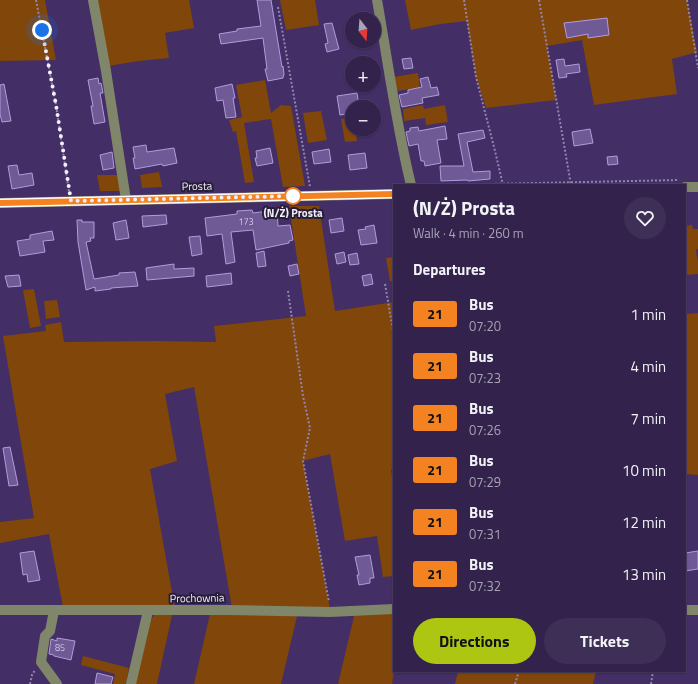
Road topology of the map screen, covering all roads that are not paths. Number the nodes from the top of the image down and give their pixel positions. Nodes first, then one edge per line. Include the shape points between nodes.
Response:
1 (93, 0) edge
2 (377, 0) edge
3 (684, 183) edge
4 (411, 184) edge
5 (698, 187) edge
6 (393, 194) edge
7 (126, 200) junction
8 (0, 203) edge
9 (0, 610) edge
10 (393, 610) edge
11 (686, 610) edge
12 (698, 610) edge
13 (54, 611) junction
14 (148, 611) junction
15 (58, 684) edge
16 (131, 684) edge

1 - 7 street
2 - 4 street
3 - 5 street
6 - 7 street, Prosta
7 - 8 street, Prosta
9 - 13 street, Prochownia
10 - 14 street, Prochownia
11 - 12 street
13 - 14 street, Prochownia
13 - 15 street via 50,631 45,636 41,662
14 - 16 street

